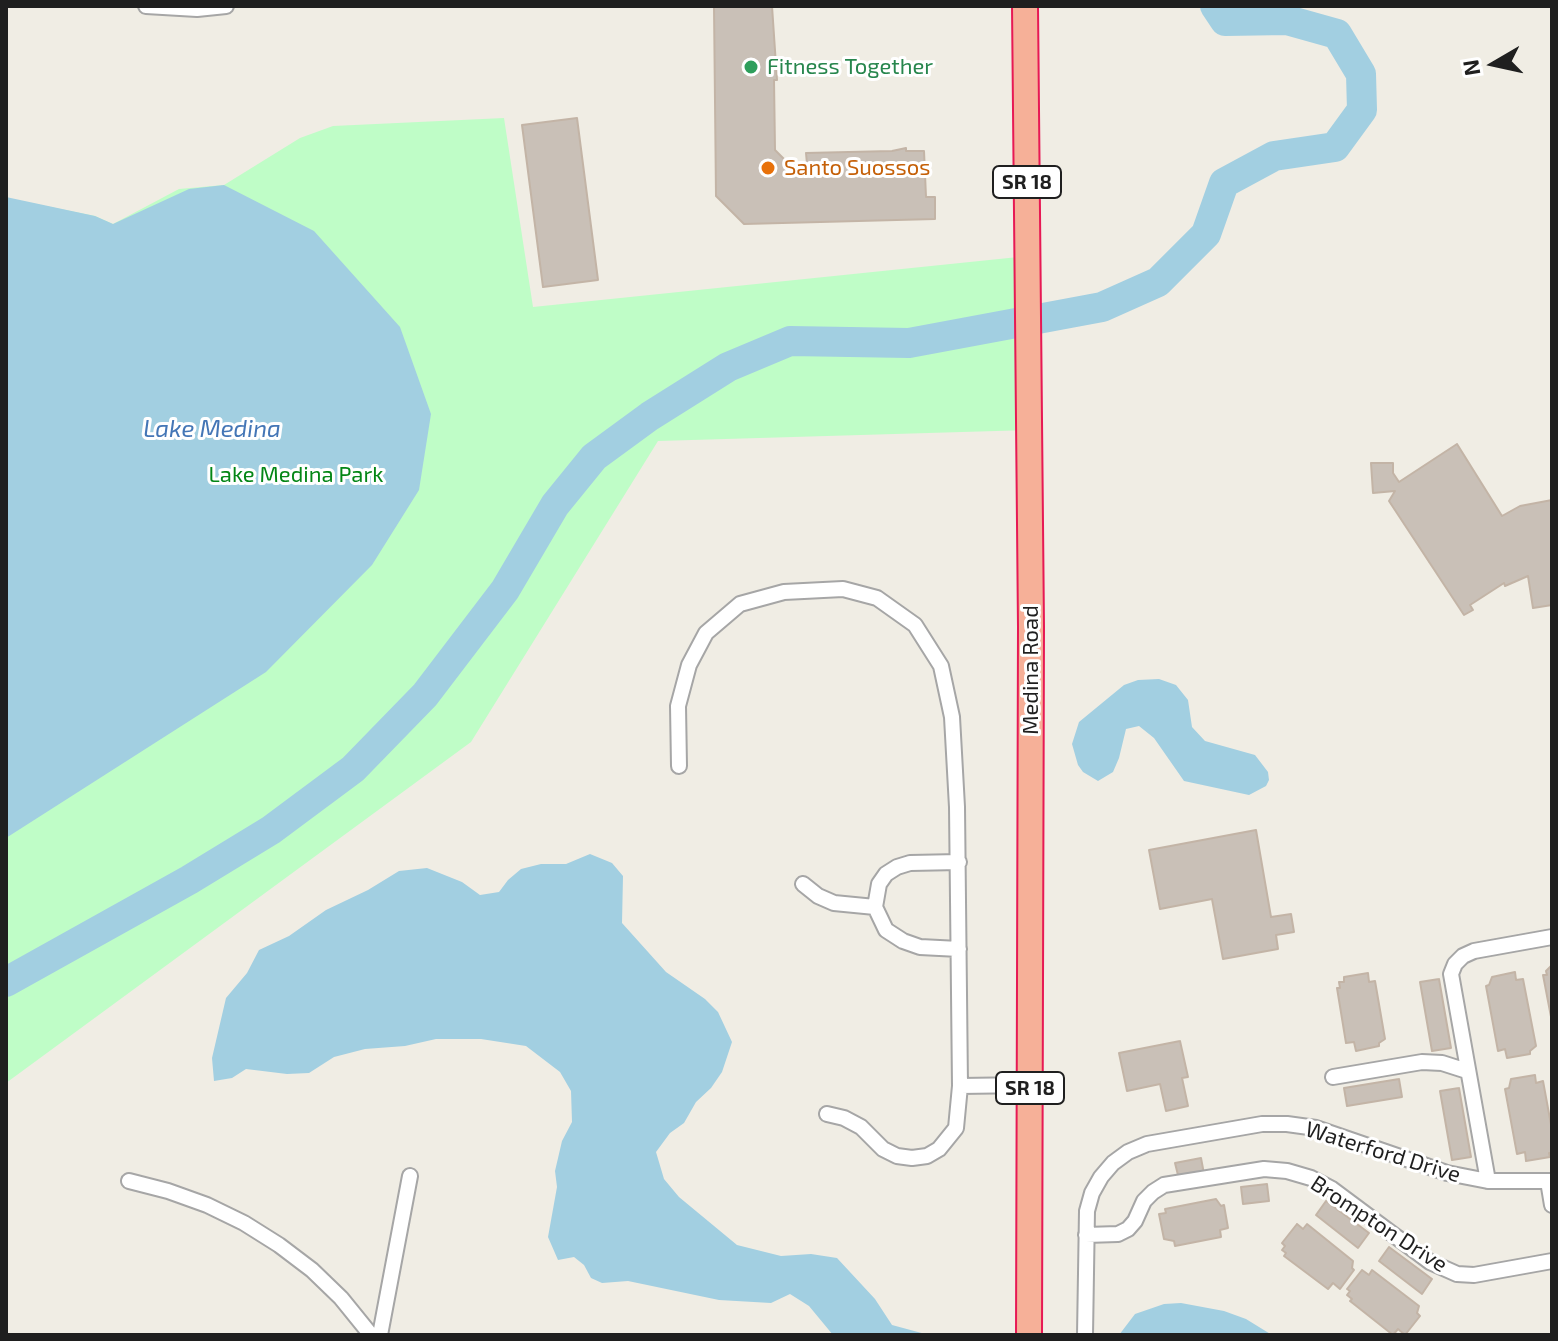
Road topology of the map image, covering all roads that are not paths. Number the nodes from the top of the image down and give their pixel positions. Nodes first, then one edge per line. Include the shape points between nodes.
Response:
1 (146, 6) edge
2 (226, 6) edge
3 (1025, 6) edge
4 (679, 766) dead end
5 (959, 862) junction
6 (803, 884) dead end
7 (875, 907) junction
8 (1552, 937) edge
9 (959, 949) junction
10 (1467, 1071) junction
11 (1333, 1077) dead end
12 (1030, 1085) junction
13 (960, 1086) junction
14 (827, 1114) dead end
15 (410, 1176) dead end
16 (129, 1181) dead end
17 (1488, 1181) junction
18 (1550, 1181) edge
19 (1552, 1205) edge
20 (1086, 1235) junction
21 (1552, 1261) edge
22 (371, 1335) edge
23 (380, 1335) edge
24 (1029, 1335) edge
25 (1085, 1335) edge

1 - 2 street
3 - 12 highway, Medina Road / SR 18
4 - 5 street via 678,706 689,665 706,633 740,604 784,592 843,589 877,598 915,625 941,666 952,717
5 - 7 street via 897,867 879,884
5 - 9 street
6 - 7 street via 834,903
7 - 9 street via 886,930 903,941
8 - 10 street via 1474,951 1455,964 1451,986
9 - 13 street
10 - 11 street via 1422,1062
10 - 17 street
12 - 13 street
12 - 24 highway, Medina Road / SR 18
13 - 14 street via 956,1128 927,1156 897,1156 861,1127
15 - 23 street
16 - 22 street via 207,1205 279,1245 341,1298
17 - 18 street, Waterford Drive
17 - 20 street, Waterford Drive via 1447,1173 1316,1128 1262,1124 1128,1152 1113,1163 1092,1193
18 - 19 street
20 - 21 street, Brompton Drive via 1128,1229 1144,1201 1164,1185 1264,1169 1311,1178 1332,1189 1430,1262 1457,1274
20 - 25 street, Waterford Drive

